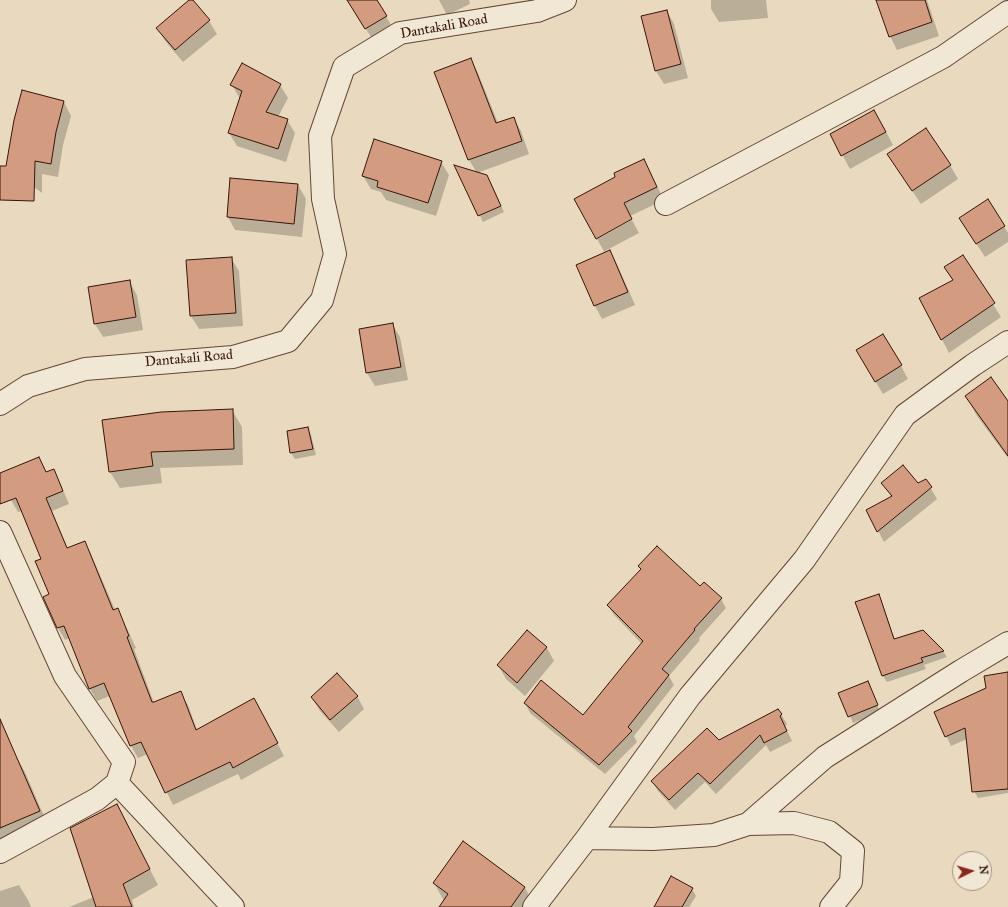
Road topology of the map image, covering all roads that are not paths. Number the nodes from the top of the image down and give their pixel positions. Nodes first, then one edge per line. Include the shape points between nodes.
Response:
1 (566, 0) edge
2 (1008, 12) edge
3 (666, 204) dead end
4 (1008, 342) edge
5 (0, 404) edge
6 (0, 532) edge
7 (1008, 643) edge
8 (117, 783) junction
9 (748, 824) junction
10 (587, 838) junction
11 (0, 852) edge
12 (233, 907) edge
13 (534, 907) edge
14 (831, 907) edge

1 - 5 street, Dantakali Road via 537,11 400,33 344,67 320,136 323,198 335,254 322,300 288,341 232,357 85,369 28,386
2 - 3 street via 943,57
4 - 10 street via 905,415 804,560 690,696
6 - 8 street via 65,676 124,762
7 - 9 street via 825,758
8 - 11 street via 97,799
8 - 12 street
9 - 10 street via 714,835 653,839
9 - 14 street via 794,823 829,832 853,851 851,882
10 - 13 street

